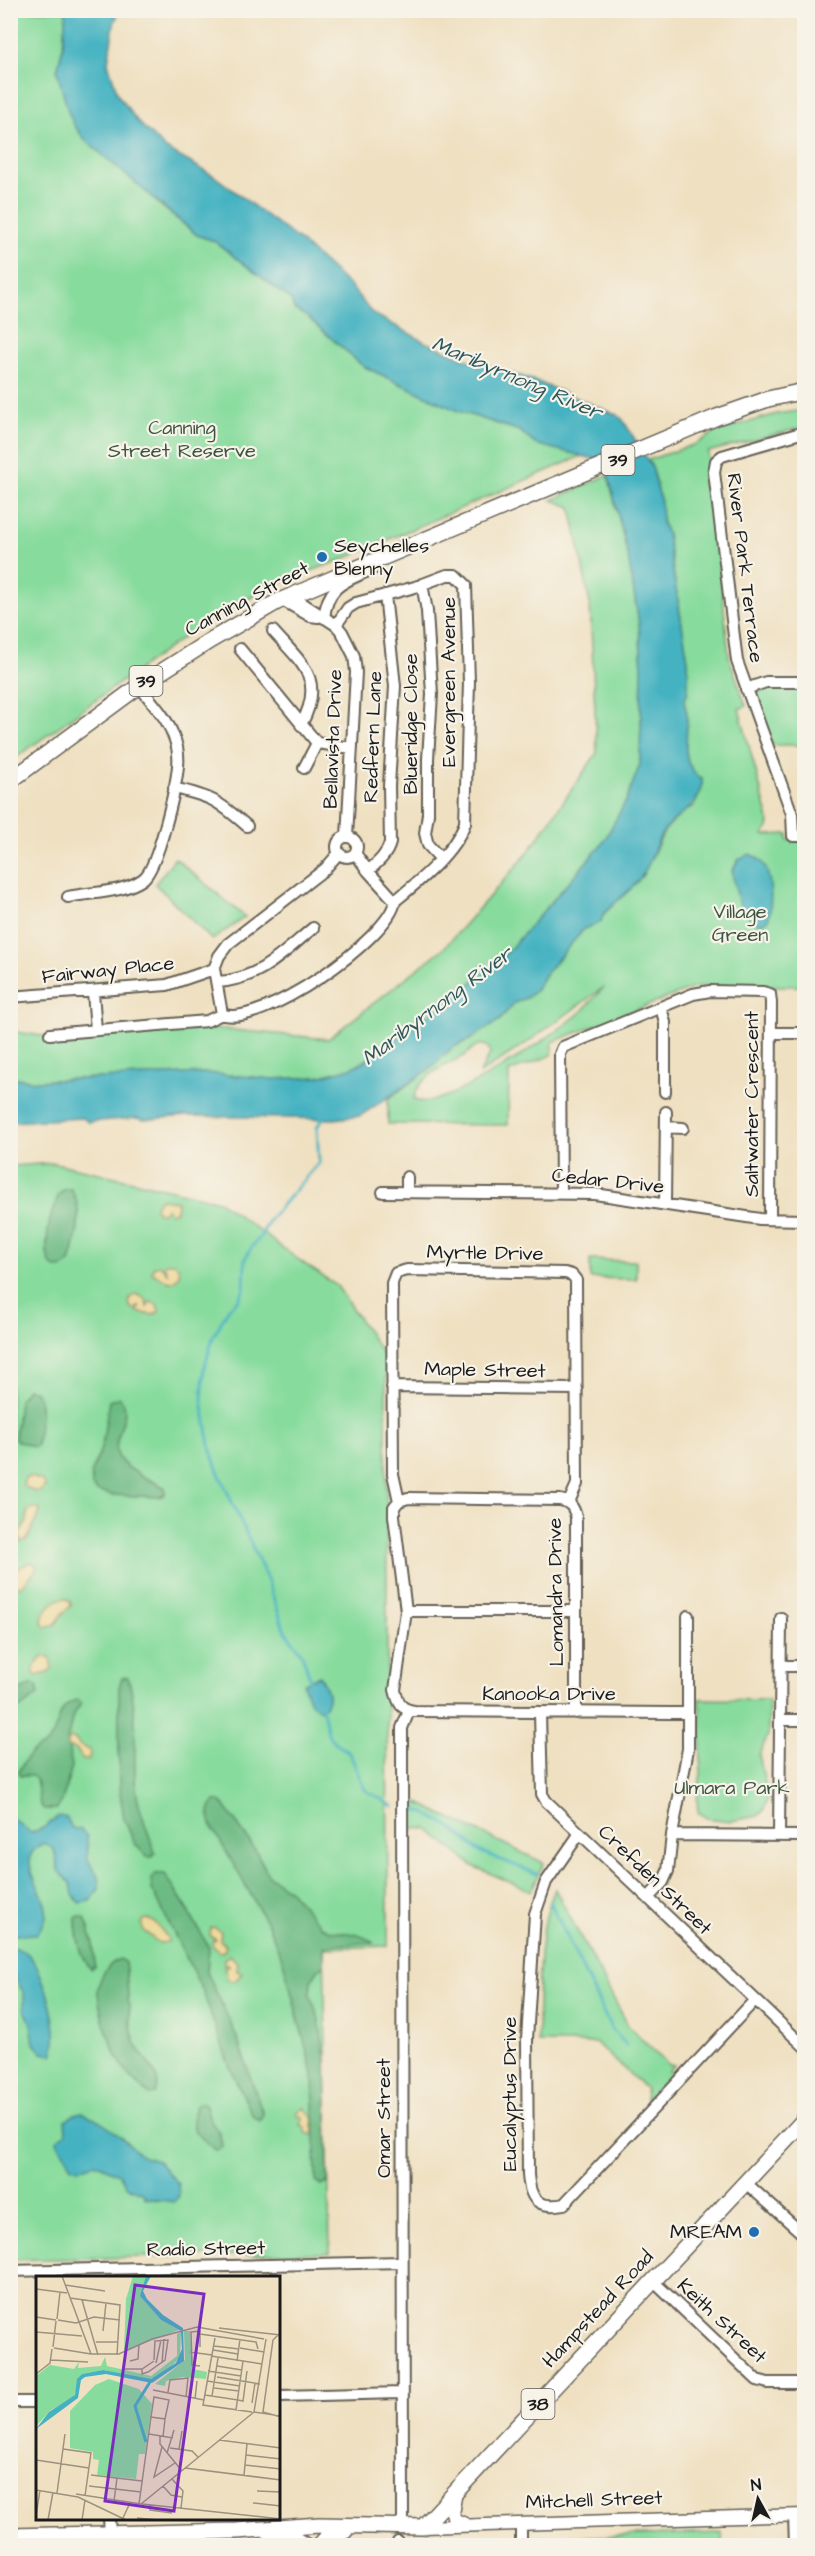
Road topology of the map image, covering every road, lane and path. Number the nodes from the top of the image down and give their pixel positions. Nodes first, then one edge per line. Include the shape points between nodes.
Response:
1 (804, 391) edge
2 (804, 432) edge
3 (409, 546) junction
4 (422, 584) junction
5 (385, 595) junction
6 (286, 598) junction
7 (324, 618) junction
8 (336, 625) junction
9 (273, 631) dead end
10 (240, 649) dead end
11 (804, 682) edge
12 (139, 686) junction
13 (746, 689) junction
14 (302, 725) junction
15 (316, 743) junction
16 (352, 748) junction
17 (304, 768) dead end
18 (10, 781) edge
19 (174, 788) junction
20 (247, 826) dead end
21 (799, 836) edge
22 (347, 837) junction
23 (355, 853) junction
24 (339, 854) junction
25 (440, 858) junction
26 (368, 872) junction
27 (68, 897) dead end
28 (395, 901) junction
29 (313, 928) dead end
30 (214, 969) junction
31 (217, 982) junction
32 (93, 992) junction
33 (10, 997) edge
34 (661, 1008) junction
35 (222, 1014) junction
36 (96, 1030) junction
37 (771, 1033) junction
38 (804, 1033) edge
39 (50, 1034) dead end
40 (665, 1092) dead end
41 (666, 1112) dead end
42 (666, 1128) junction
43 (682, 1128) dead end
44 (406, 1177) dead end
45 (407, 1191) junction
46 (382, 1192) dead end
47 (561, 1193) junction
48 (665, 1204) junction
49 (770, 1219) junction
50 (804, 1220) edge
51 (393, 1387) junction
52 (577, 1389) junction
53 (399, 1501) junction
54 (569, 1502) junction
55 (406, 1611) junction
56 (575, 1611) junction
57 (688, 1616) dead end
58 (781, 1618) dead end
59 (781, 1666) junction
60 (804, 1666) edge
61 (409, 1711) junction
62 (540, 1713) junction
63 (576, 1713) junction
64 (688, 1713) junction
65 (780, 1720) junction
66 (804, 1720) edge
67 (580, 1833) junction
68 (672, 1835) junction
69 (779, 1836) junction
70 (804, 1836) edge
71 (648, 1898) junction
72 (755, 2000) junction
73 (804, 2046) edge
74 (804, 2120) edge
75 (747, 2184) junction
76 (804, 2235) edge
77 (402, 2262) junction
78 (10, 2271) edge
79 (104, 2273) edge
80 (653, 2281) junction
81 (804, 2383) edge
82 (402, 2393) junction
83 (280, 2396) edge
84 (10, 2402) edge
85 (36, 2402) edge
86 (456, 2491) junction
87 (799, 2515) edge
88 (521, 2524) junction
89 (319, 2525) junction
90 (468, 2525) junction
91 (110, 2526) edge
92 (384, 2527) junction
93 (403, 2527) junction
94 (423, 2527) junction
95 (261, 2530) junction
96 (10, 2536) edge
97 (301, 2544) edge
98 (319, 2546) edge
99 (521, 2546) edge
100 (795, 2546) edge

1 - 3 main road, Canning Street / 39 via 739,408
2 - 13 street, River Park Terrace via 722,456 714,466 734,645
3 - 6 main road, Canning Street / 39
3 - 7 street via 333,590
4 - 5 street, Evergreen Avenue
4 - 25 street, Blueridge Close via 432,694 425,833 428,845
4 - 25 street, Evergreen Avenue via 456,575 466,585 468,594 466,813 462,831
5 - 8 street, Evergreen Avenue via 348,608
5 - 26 street, Redfern Lane via 395,686 390,843 381,860
6 - 7 street, Bellavista Drive via 310,616
6 - 12 main road, Canning Street / 39
7 - 8 street, Bellavista Drive
8 - 16 street, Bellavista Drive via 354,656
9 - 14 street via 309,671 310,708
10 - 14 street
11 - 13 street via 766,682
12 - 18 main road, Canning Street / 39
12 - 19 street via 174,735 178,765
13 - 21 street, River Park Terrace
14 - 15 street
15 - 16 street
15 - 17 street
16 - 22 street, Bellavista Drive
19 - 20 street via 215,799
19 - 27 street via 149,873 124,888
22 - 23 street via 357,844
22 - 24 street via 339,842
23 - 24 street via 347,857
23 - 26 street
24 - 30 street via 228,944
25 - 28 street, Evergreen Avenue via 410,891
26 - 28 street
28 - 35 street via 390,915 373,935 291,997 263,1011 230,1017
29 - 31 street via 260,971 241,979
30 - 31 street
30 - 32 street, Fairway Place via 167,985
31 - 35 street
32 - 33 street, Fairway Place
32 - 36 street
34 - 37 street, Saltwater Crescent via 710,991 763,992 770,994
34 - 40 street via 665,1022
34 - 47 street, Saltwater Crescent via 563,1047
35 - 36 street via 207,1021
36 - 39 street
37 - 38 street
37 - 49 street, Saltwater Crescent
41 - 42 street
42 - 43 street
42 - 48 street
44 - 45 street
45 - 46 street, Cedar Drive
45 - 47 street, Cedar Drive
47 - 48 street, Cedar Drive
48 - 49 street, Cedar Drive
49 - 50 street, Cedar Drive
51 - 52 street, Maple Street
51 - 52 street, Myrtle Drive via 392,1283 396,1273 408,1270 572,1275 578,1288
51 - 53 street, Myrtle Drive via 393,1474
52 - 54 street, Myrtle Drive via 577,1484
53 - 54 street, Lomandra Drive via 408,1498
53 - 55 street via 394,1516
54 - 56 street, Lomandra Drive via 576,1517
55 - 56 street
55 - 61 street via 395,1690 399,1705
56 - 63 street, Lomandra Drive
57 - 64 street
58 - 59 street
59 - 60 street
59 - 65 street
61 - 62 street, Kanooka Drive
61 - 77 street, Omar Street via 402,1728
62 - 63 street, Kanooka Drive
62 - 67 street, Crefden Street via 542,1794
63 - 64 street, Kanooka Drive
64 - 68 street via 688,1749
65 - 66 street
65 - 69 street
67 - 71 street, Crefden Street
67 - 72 street, Eucalyptus Drive via 546,1882 536,1914 527,2040 528,2175 535,2199 542,2205 564,2204
68 - 69 street
68 - 71 street via 668,1871
69 - 70 street
71 - 72 street, Crefden Street
72 - 73 street, Crefden Street
74 - 75 main road, Hampstead Road / 38
75 - 76 street
75 - 80 main road, Hampstead Road / 38
77 - 79 street, Radio Street
77 - 82 street, Omar Street
78 - 79 street, Radio Street
80 - 81 street, Keith Street via 757,2380
80 - 86 main road, Hampstead Road / 38
82 - 83 street
82 - 93 street, Omar Street
84 - 85 street
86 - 90 street via 452,2514 458,2522
86 - 94 main road, Hampstead Road / 38
87 - 88 street, Mitchell Street
87 - 100 street
88 - 90 street, Mitchell Street
88 - 99 street
89 - 92 main road, Mitchell Street
89 - 95 main road, Mitchell Street
89 - 97 main road via 307,2530
90 - 94 street, Mitchell Street
91 - 95 main road, Mitchell Street
91 - 96 main road, Mitchell Street
92 - 93 main road, Mitchell Street
92 - 98 main road, Mitchell Street via 334,2533
93 - 94 main road, Mitchell Street
95 - 97 main road

